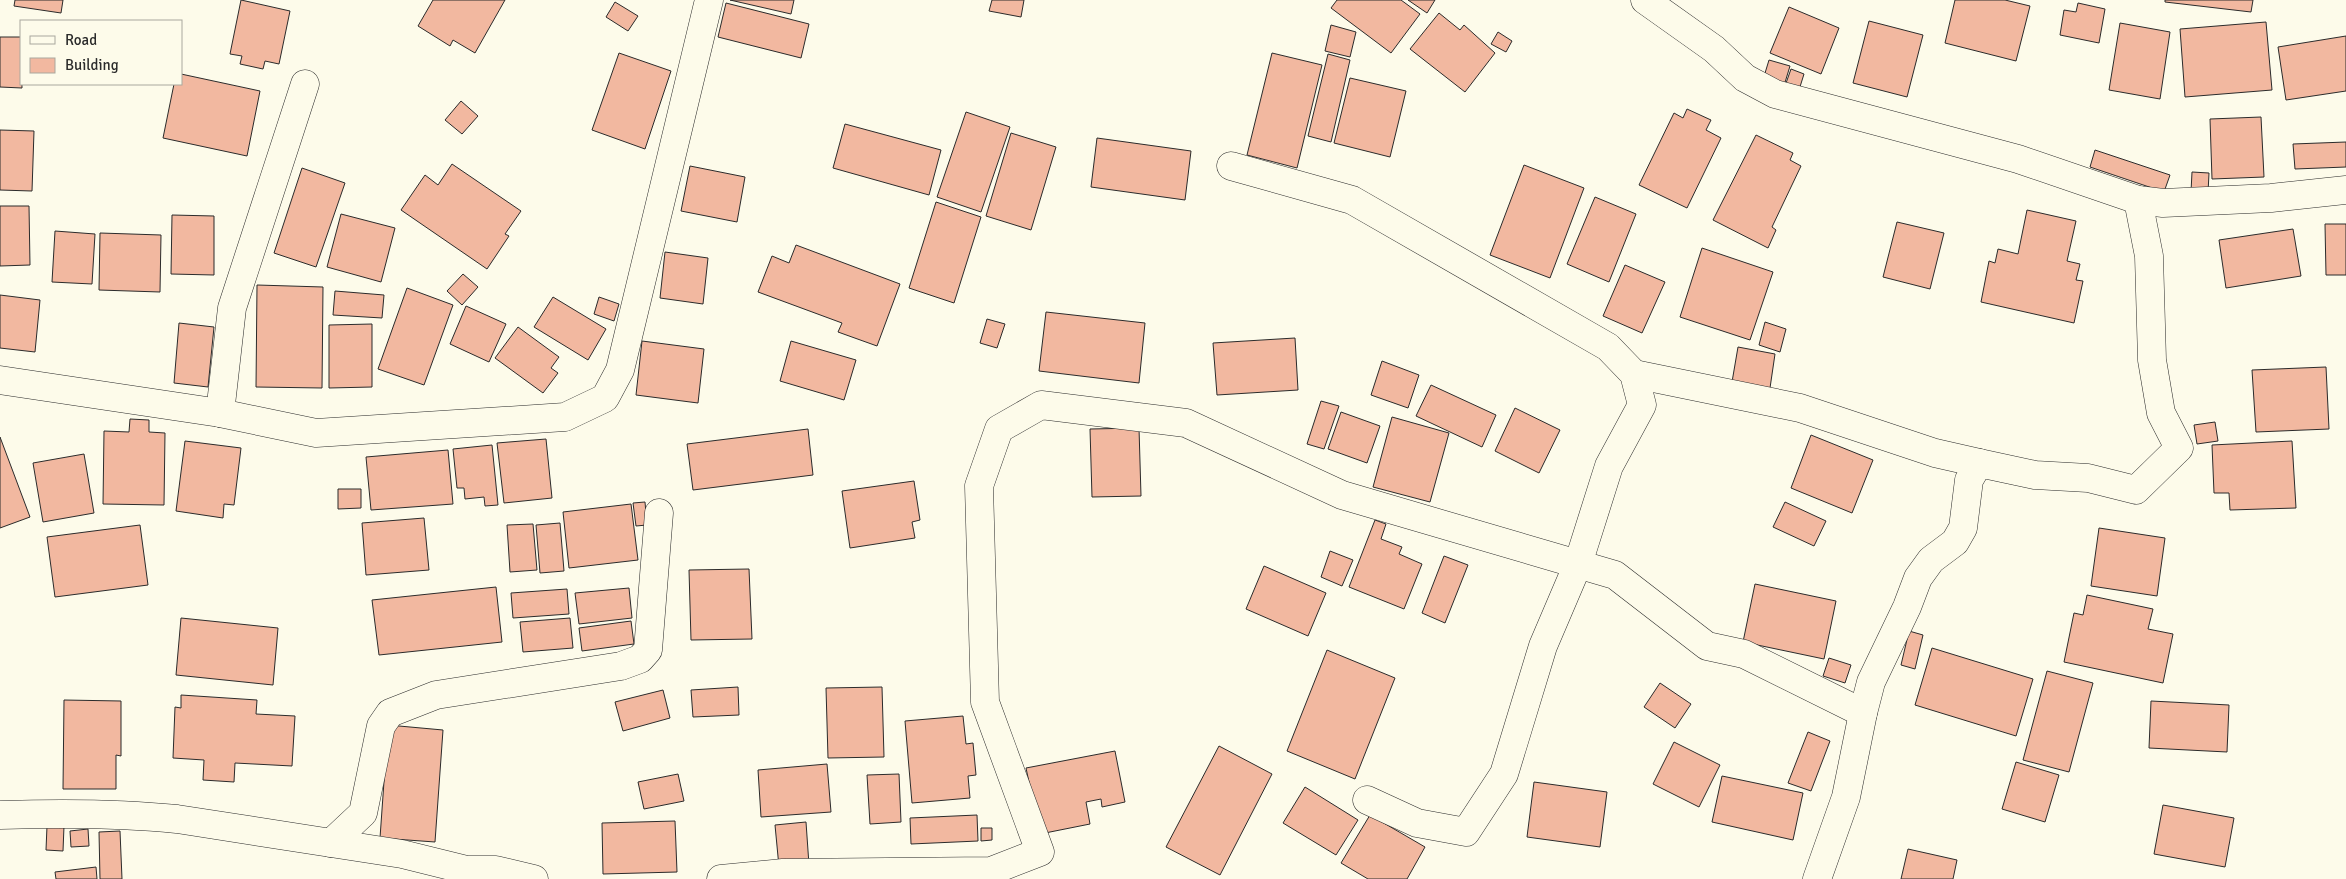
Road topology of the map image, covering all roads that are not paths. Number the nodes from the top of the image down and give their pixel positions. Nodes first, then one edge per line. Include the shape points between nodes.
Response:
1 (709, 0) edge
2 (1646, 0) edge
3 (305, 84) dead end
4 (1231, 166) dead end
5 (2346, 190) edge
6 (2138, 200) junction
7 (1634, 374) junction
8 (0, 380) edge
9 (220, 413) junction
10 (1979, 463) junction
11 (659, 513) dead end
12 (1578, 564) junction
13 (1863, 712) junction
14 (1367, 800) dead end
15 (0, 815) edge
16 (331, 843) junction
17 (534, 879) edge
18 (721, 879) edge
19 (1818, 879) edge

1 - 9 street via 620,370 605,398 565,417 316,433
2 - 6 street via 1714,49 1745,78 1774,94 2018,159
3 - 9 street via 232,308
4 - 7 street via 1352,200 1608,347
5 - 6 street via 2271,198 2163,203
6 - 10 street via 2150,256 2152,360 2161,413 2180,448 2136,490 2088,478 2035,475
7 - 10 street via 1800,408 1935,453
7 - 12 street via 1642,405 1608,466
8 - 9 street
10 - 13 street via 1969,480 1963,528 1955,542 1931,560 1918,578 1871,682
11 - 16 street via 648,650 640,659 621,666 436,695 390,713 381,726 363,813
12 - 13 street via 1615,575 1706,646 1744,654
12 - 14 street via 1543,646 1504,774 1466,832 1417,823
12 - 18 street via 1342,495 1186,423 1041,405 999,430 979,486 985,702 1040,852 991,871 783,873
13 - 19 street via 1846,797
15 - 16 street via 145,816
16 - 17 street via 402,854 467,870 496,870

